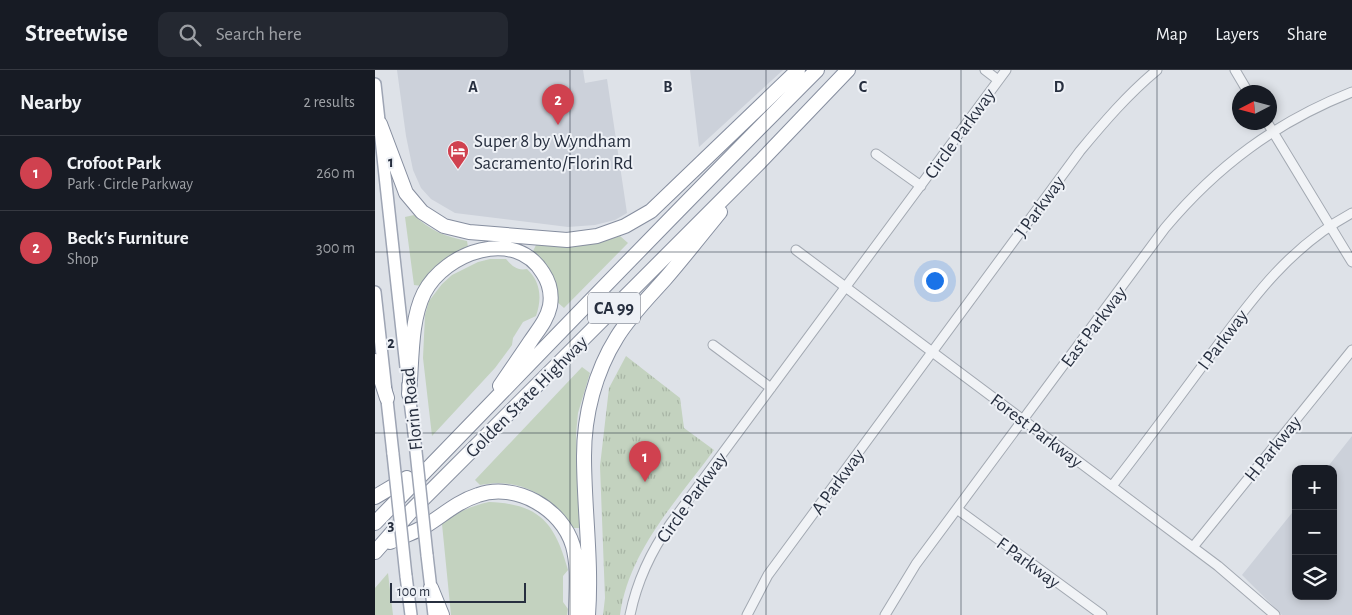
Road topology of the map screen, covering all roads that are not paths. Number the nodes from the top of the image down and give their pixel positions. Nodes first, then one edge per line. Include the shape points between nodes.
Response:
1 (798, 70) edge
2 (817, 70) edge
3 (847, 70) edge
4 (985, 70) edge
5 (1006, 70) edge
6 (1157, 70) edge
7 (1235, 70) edge
8 (998, 80) junction
9 (375, 84) edge
10 (1244, 85) edge
11 (1352, 92) edge
12 (380, 124) junction
13 (1272, 132) junction
14 (876, 154) dead end
15 (760, 162) junction
16 (921, 186) junction
17 (1352, 213) edge
18 (1330, 226) junction
19 (796, 250) dead end
20 (1352, 262) edge
21 (845, 287) junction
22 (375, 292) edge
23 (713, 344) dead end
24 (1352, 350) edge
25 (932, 351) junction
26 (375, 361) edge
27 (771, 388) junction
28 (409, 394) junction
29 (387, 398) junction
30 (481, 415) junction
31 (1023, 419) junction
32 (435, 461) junction
33 (1112, 486) junction
34 (375, 497) edge
35 (957, 509) junction
36 (375, 523) edge
37 (1193, 547) junction
38 (378, 549) edge
39 (431, 588) junction
40 (411, 615) edge
41 (433, 615) edge
42 (442, 615) edge
43 (576, 615) edge
44 (588, 615) edge
45 (630, 615) edge
46 (747, 615) edge
47 (885, 615) edge
48 (1102, 615) edge
49 (1275, 615) edge

1 - 12 highway via 651,211 625,226 597,236 567,240 469,232 444,226 422,212 406,192
2 - 30 highway, Golden State Highway / CA 99 via 667,220
3 - 15 highway, Golden State Highway / CA 99
4 - 8 street, Circle Parkway
5 - 8 street, Circle Parkway
6 - 25 street, J Parkway via 1080,151
7 - 10 street
8 - 16 street, Circle Parkway
9 - 12 main road, Florin Road
11 - 13 street, East Parkway via 1312,109
12 - 28 main road, Florin Road
13 - 18 street
13 - 31 street, East Parkway via 1226,165 1184,206
14 - 16 street, Circle Parkway
15 - 38 highway, Golden State Highway / CA 99 via 412,510
15 - 44 highway via 631,317 616,338 597,378 586,424 584,455 590,589
16 - 21 street, Circle Parkway
17 - 18 street, I Parkway
18 - 20 street
18 - 33 street, I Parkway via 1295,253 1265,283
19 - 21 street, Forest Parkway
21 - 25 street, Forest Parkway
21 - 27 street, Circle Parkway
22 - 29 main road, Florin Road
23 - 27 street
24 - 37 street, H Parkway
25 - 31 street, Forest Parkway
25 - 46 street, A Parkway via 768,575
26 - 29 highway
27 - 45 street, Circle Parkway via 656,544 640,580
28 - 30 highway via 417,314 424,292 439,272 480,250 503,248 522,253 538,264 548,281 550,304 546,319
28 - 39 main road, Florin Road, bridge
29 - 40 main road, Florin Road, bridge
30 - 32 highway, Golden State Highway / CA 99
31 - 33 street, Forest Parkway
31 - 35 street, East Parkway
32 - 34 highway
32 - 36 highway, Golden State Highway / CA 99
33 - 37 street, Forest Parkway
35 - 47 street, East Parkway via 916,564
35 - 48 street, F Parkway
37 - 49 street, Forest Parkway
38 - 43 highway via 423,528 459,502 480,494 503,492 525,496 546,507 562,524 573,544 577,567
39 - 41 main road, Florin Road
39 - 42 highway

